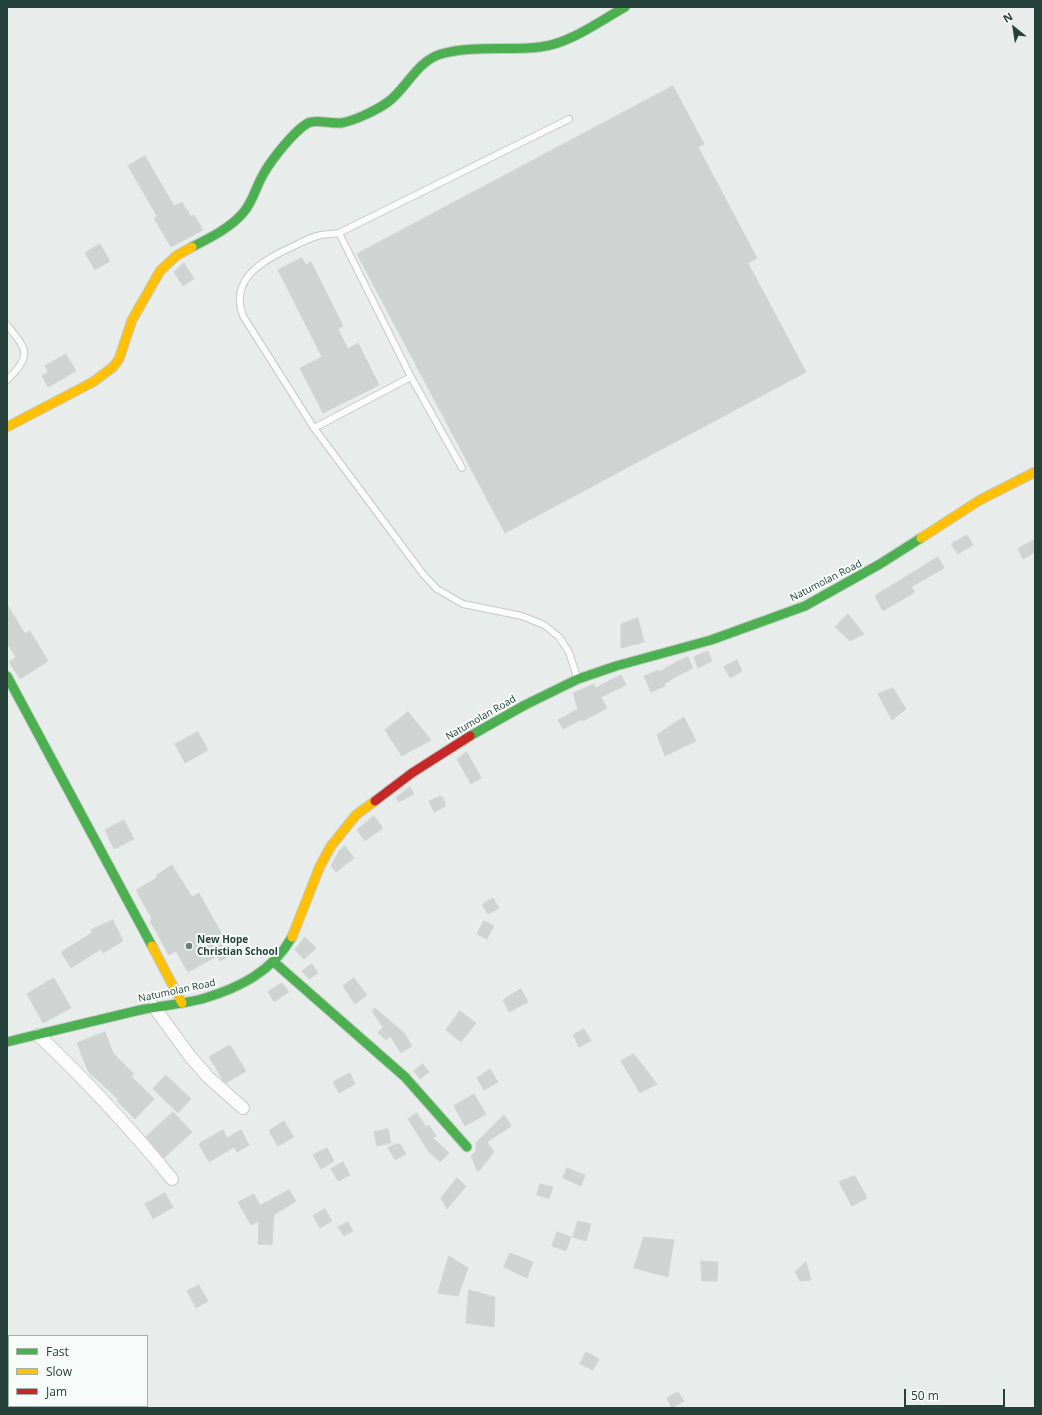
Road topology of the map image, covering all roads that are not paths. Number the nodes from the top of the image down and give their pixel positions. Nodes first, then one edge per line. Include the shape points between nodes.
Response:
1 (624, 7) edge
2 (569, 119) dead end
3 (339, 233) junction
4 (7, 325) edge
5 (411, 377) junction
6 (7, 380) edge
7 (7, 427) edge
8 (314, 428) junction
9 (462, 468) dead end
10 (1035, 472) edge
11 (7, 676) edge
12 (578, 679) junction
13 (274, 962) junction
14 (182, 1003) junction
15 (154, 1007) junction
16 (38, 1035) junction
17 (8, 1038) edge
18 (242, 1108) dead end
19 (466, 1147) dead end
20 (172, 1179) dead end

1 - 7 street via 578,34 554,44 541,47 471,49 440,54 420,67 388,102 362,116 341,123 310,122 303,126 264,173 243,213 216,234 176,256 160,271 132,320 119,359 113,367 93,382
2 - 3 lane
3 - 5 lane
3 - 8 lane via 311,238 262,263 247,276 240,290 239,305 242,316
4 - 6 lane via 21,343 25,354 21,366
5 - 8 lane
5 - 9 lane
8 - 12 lane via 423,574 437,589 463,604 522,616 544,625 558,637 569,652
10 - 12 street, Natumolan Road via 980,500 880,564 805,606 711,640
11 - 14 street
12 - 13 street, Natumolan Road via 479,730 412,773 356,815 331,846 320,866 291,940
13 - 14 street, Natumolan Road via 255,977 229,990
13 - 19 street via 404,1077
14 - 15 street, Natumolan Road
15 - 16 street, Natumolan Road
15 - 18 street via 208,1077
16 - 17 street, Natumolan Road
16 - 20 street via 93,1088

